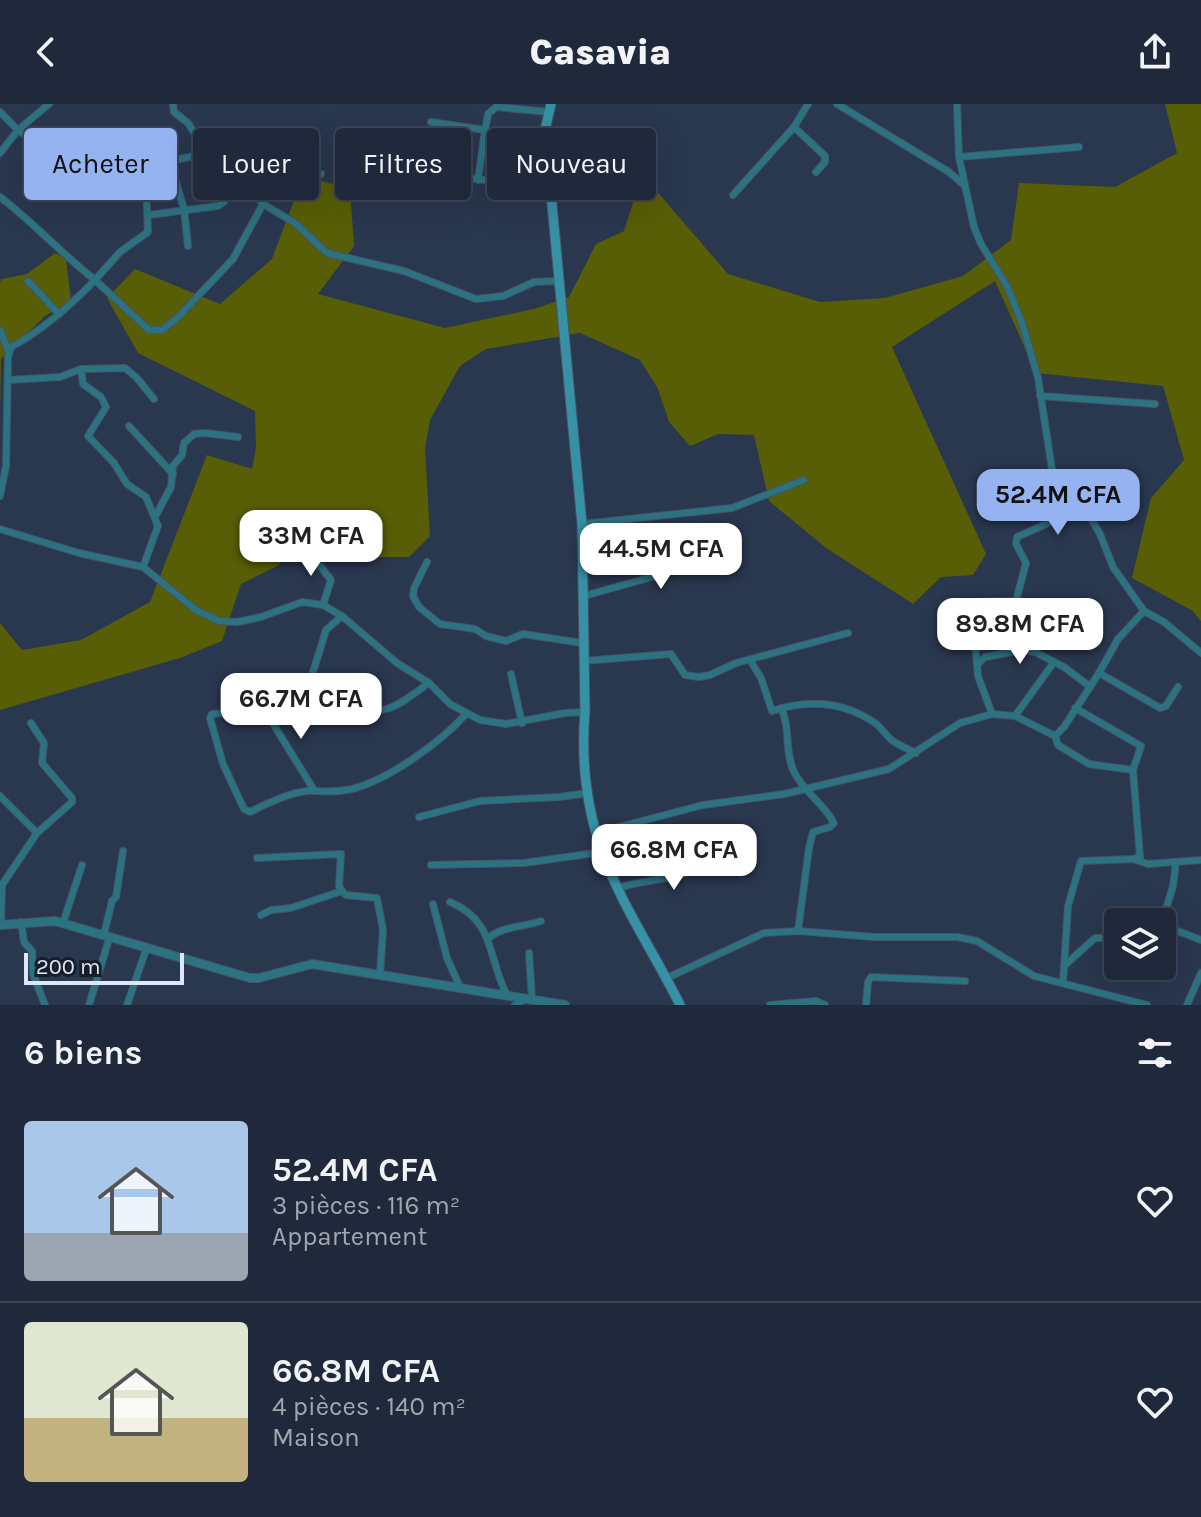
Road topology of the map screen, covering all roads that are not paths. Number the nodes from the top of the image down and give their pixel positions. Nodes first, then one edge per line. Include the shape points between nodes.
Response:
1 (49, 104) edge
2 (173, 104) edge
3 (808, 104) edge
4 (837, 104) edge
5 (957, 104) edge
6 (550, 108) edge
7 (0, 112) edge
8 (431, 122) dead end
9 (794, 127) junction
10 (545, 128) edge
11 (18, 130) junction
12 (485, 130) junction
13 (193, 131) edge
14 (24, 134) edge
15 (1079, 147) dead end
16 (0, 153) edge
17 (959, 157) junction
18 (816, 172) dead end
19 (471, 179) edge
20 (478, 180) junction
21 (487, 181) edge
22 (177, 185) edge
23 (964, 185) junction
24 (733, 195) dead end
25 (0, 197) edge
26 (148, 200) edge
27 (550, 200) edge
28 (263, 204) junction
29 (184, 209) junction
30 (149, 215) junction
31 (188, 246) dead end
32 (95, 280) junction
33 (28, 281) dead end
34 (558, 281) junction
35 (59, 314) junction
36 (0, 330) edge
37 (9, 352) junction
38 (81, 369) junction
39 (8, 380) junction
40 (1040, 396) junction
41 (154, 399) dead end
42 (1155, 404) dead end
43 (129, 426) dead end
44 (238, 437) dead end
45 (173, 474) junction
46 (804, 480) dead end
47 (0, 496) edge
48 (1084, 507) junction
49 (156, 515) junction
50 (582, 524) junction
51 (0, 529) edge
52 (723, 547) dead end
53 (307, 549) dead end
54 (427, 562) dead end
55 (143, 567) junction
56 (584, 596) junction
57 (323, 605) junction
58 (1144, 611) junction
59 (342, 616) junction
60 (848, 633) dead end
61 (582, 643) junction
62 (1201, 653) edge
63 (750, 660) junction
64 (583, 661) junction
65 (1054, 662) junction
66 (978, 664) junction
67 (1099, 673) junction
68 (511, 674) dead end
69 (429, 683) junction
70 (1089, 686) junction
71 (1178, 687) dead end
72 (308, 688) junction
73 (262, 706) junction
74 (781, 708) junction
75 (1075, 708) junction
76 (585, 712) junction
77 (466, 714) junction
78 (992, 714) junction
79 (1015, 716) junction
80 (31, 723) dead end
81 (522, 723) junction
82 (1055, 736) junction
83 (916, 753) junction
84 (1133, 770) junction
85 (803, 788) junction
86 (314, 790) junction
87 (588, 793) junction
88 (0, 796) edge
89 (419, 817) dead end
90 (37, 833) junction
91 (596, 833) junction
92 (123, 851) dead end
93 (602, 852) junction
94 (257, 858) dead end
95 (1133, 859) junction
96 (1201, 860) edge
97 (720, 862) dead end
98 (1176, 862) junction
99 (82, 865) dead end
100 (431, 865) dead end
101 (618, 888) junction
102 (342, 891) junction
103 (450, 902) dead end
104 (433, 904) dead end
105 (1167, 908) edge
106 (0, 910) edge
107 (261, 915) dead end
108 (541, 921) dead end
109 (21, 922) junction
110 (63, 923) junction
111 (1, 925) edge
112 (1176, 930) edge
113 (798, 931) junction
114 (107, 934) junction
115 (1104, 938) edge
116 (487, 939) junction
117 (1201, 940) edge
118 (147, 947) junction
119 (529, 953) dead end
120 (1064, 966) junction
121 (1201, 973) edge
122 (380, 975) junction
123 (667, 978) junction
124 (965, 981) dead end
125 (1063, 983) junction
126 (461, 989) junction
127 (507, 995) junction
128 (529, 999) junction
129 (45, 1005) edge
130 (89, 1005) edge
131 (127, 1005) edge
132 (515, 1005) edge
133 (565, 1005) edge
134 (680, 1005) edge
135 (770, 1005) edge
136 (825, 1005) edge
137 (866, 1005) edge
138 (1147, 1005) edge
139 (1187, 1005) edge

1 - 11 street
2 - 13 street
3 - 9 street
4 - 23 street
5 - 17 street
6 - 10 main road
6 - 12 street via 496,107 488,114
7 - 11 street
8 - 12 street
9 - 18 street via 825,156
9 - 24 street
11 - 14 street
11 - 16 street
12 - 20 street
15 - 17 street
17 - 23 street
19 - 20 street
20 - 21 street
22 - 29 street
23 - 40 street via 981,244 1022,323
25 - 32 street
26 - 30 street
27 - 34 main road
28 - 29 street via 254,193 228,184 218,206
28 - 32 street via 233,259 162,330 149,330
28 - 34 street via 295,223 327,253 404,271 476,299 503,296 534,282
29 - 30 street
29 - 31 street
30 - 32 street via 148,232
32 - 35 street
33 - 35 street
34 - 50 main road
35 - 37 street
36 - 37 street
37 - 39 street
38 - 39 street via 60,377
38 - 41 street via 125,368
38 - 49 street via 83,384 104,399 106,407 88,436 127,484 146,497
39 - 47 street
40 - 42 street
40 - 48 street via 1052,469
43 - 45 street
44 - 45 street via 194,434 184,443
45 - 49 street
46 - 50 street via 732,508
48 - 58 street via 1113,567
48 - 66 street via 1017,537 1026,563 1018,598 972,606
49 - 55 street via 158,526
50 - 56 main road
51 - 55 street
52 - 56 street via 666,573
53 - 57 street via 331,580
54 - 61 street via 413,596 440,624 506,641 523,634
55 - 57 street via 196,610 219,621 261,617 302,602
56 - 61 main road
57 - 59 street
58 - 62 street
58 - 67 street via 1118,639
59 - 69 street
59 - 72 street via 326,630
60 - 63 street
61 - 64 main road
63 - 64 street via 699,677 685,675 671,654
63 - 74 street via 772,711
64 - 76 main road
65 - 66 street via 1026,650 985,657
65 - 70 street
65 - 79 street
66 - 78 street
67 - 70 street
67 - 71 street via 1160,708
68 - 81 street
69 - 72 street via 377,711
69 - 77 street
70 - 75 street
72 - 73 street
73 - 86 street
73 - 86 street via 211,715 241,804 250,812
74 - 83 street via 836,705 874,722 890,739
74 - 85 street via 789,759
75 - 82 street
75 - 84 street via 1139,744
76 - 81 street
76 - 87 main road
77 - 81 street via 492,723
77 - 86 street via 437,742 395,769 353,788
78 - 79 street
78 - 83 street via 960,723
79 - 82 street
80 - 90 street via 44,743 42,763 72,800
82 - 84 street via 1058,745 1089,764
83 - 85 street via 889,769
84 - 95 street via 1140,857
85 - 91 street via 703,805
85 - 113 street via 834,823 813,832
87 - 89 street via 480,801
87 - 91 main road
88 - 90 street
90 - 106 street via 2,885
91 - 93 main road
92 - 114 street
93 - 100 street via 524,863
93 - 101 main road
94 - 102 street via 341,854
95 - 98 street
95 - 120 street via 1081,861 1068,906
96 - 98 street
97 - 101 street
98 - 105 street
99 - 110 street
101 - 123 main road
102 - 107 street
102 - 122 street via 378,899 383,930
103 - 116 street via 475,917
104 - 126 street
106 - 111 street
108 - 116 street via 507,927
109 - 110 street
109 - 111 street
109 - 129 street
110 - 114 street
112 - 117 street
113 - 123 street via 758,934
113 - 125 street via 968,938 1034,976
114 - 118 street
114 - 130 street
115 - 120 street via 1095,938
116 - 127 street
118 - 122 street via 250,978 312,964
118 - 131 street
119 - 128 street
120 - 125 street
121 - 139 street
122 - 126 street
123 - 134 main road
124 - 137 street via 871,977
125 - 138 street
126 - 127 street
127 - 128 street
128 - 132 street
128 - 133 street
135 - 136 street

